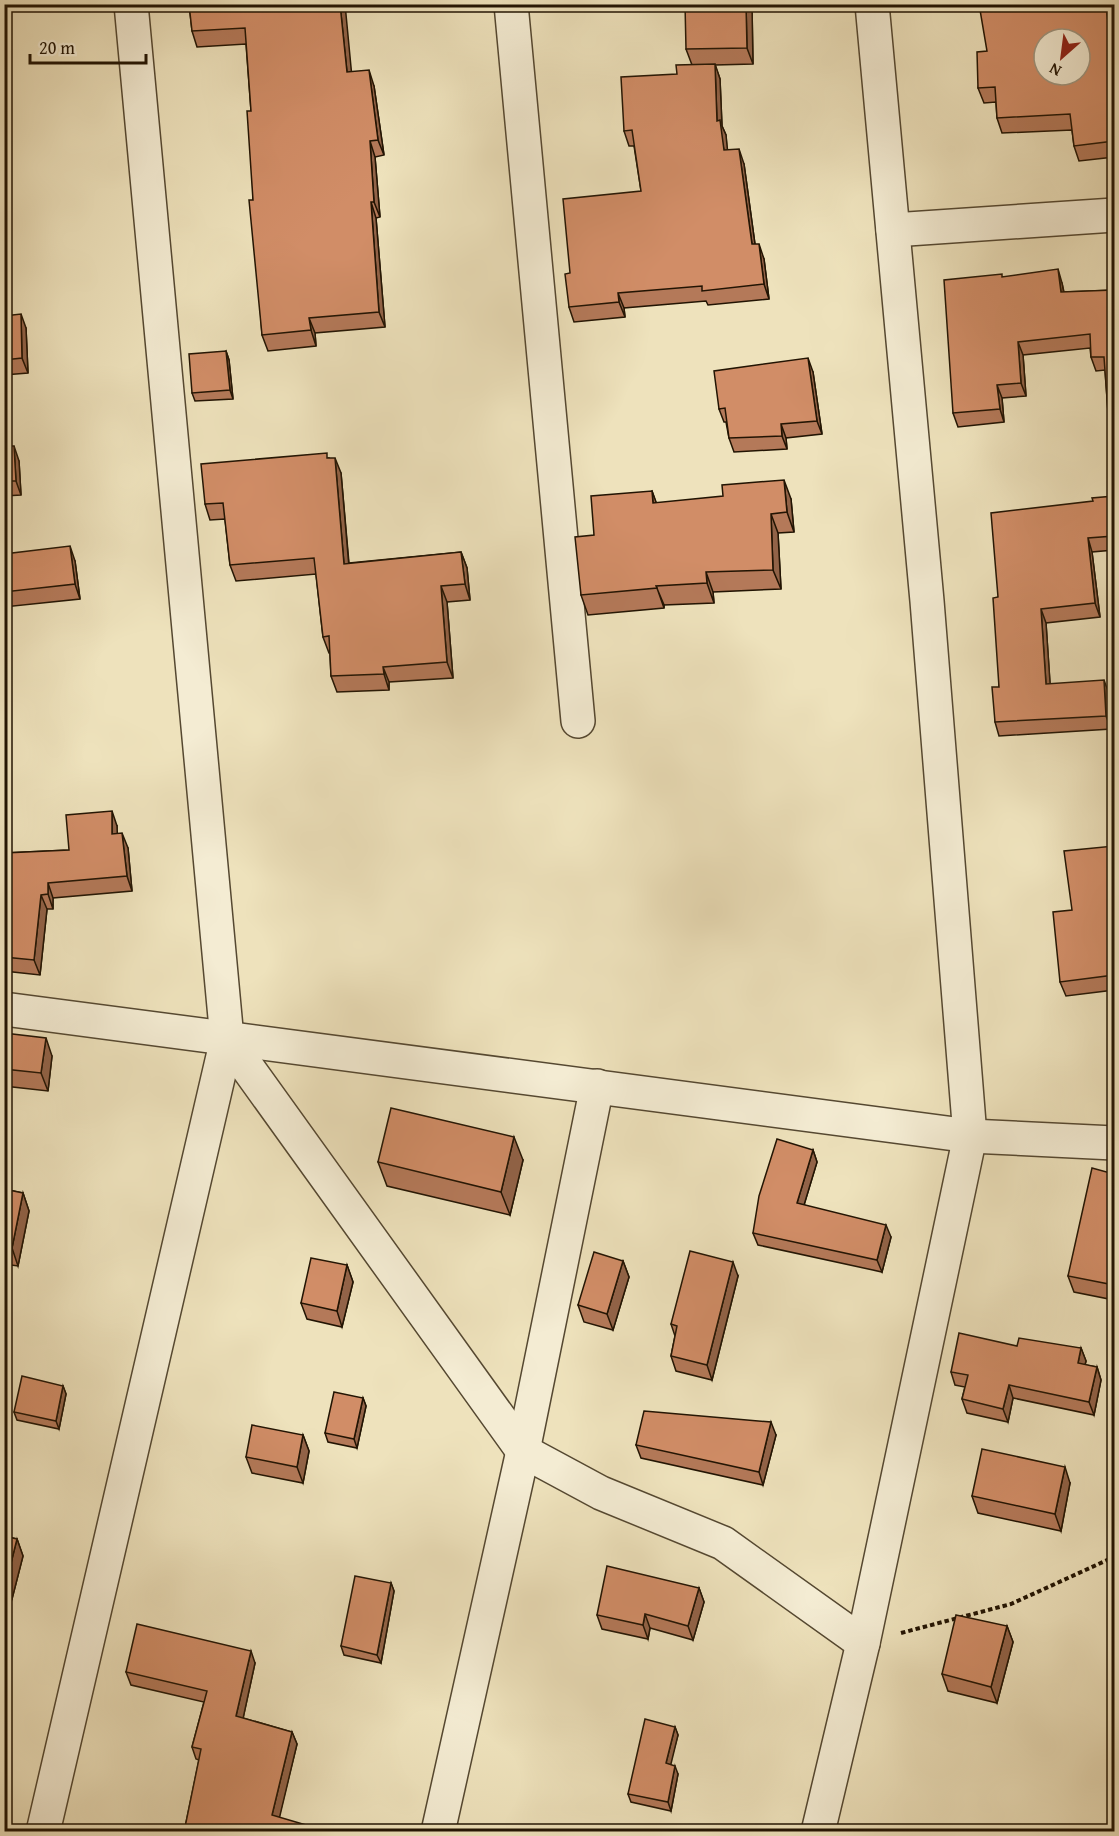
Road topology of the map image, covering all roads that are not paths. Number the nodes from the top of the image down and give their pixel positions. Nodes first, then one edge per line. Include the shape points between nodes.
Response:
1 (131, 4) edge
2 (511, 4) edge
3 (872, 4) edge
4 (1114, 215) edge
5 (893, 230) junction
6 (578, 721) dead end
7 (4, 1009) edge
8 (227, 1039) junction
9 (597, 1086) junction
10 (970, 1136) junction
11 (1114, 1143) edge
12 (523, 1451) junction
13 (863, 1644) junction
14 (43, 1832) edge
15 (438, 1832) edge
16 (818, 1832) edge

1 - 8 street
2 - 6 street
3 - 5 street
4 - 5 street
5 - 10 street
7 - 8 street
8 - 9 street
8 - 12 street
8 - 14 street
9 - 10 street
9 - 12 street
10 - 11 street
10 - 13 street
12 - 13 street via 601,1493 723,1543
12 - 15 street
13 - 16 street

